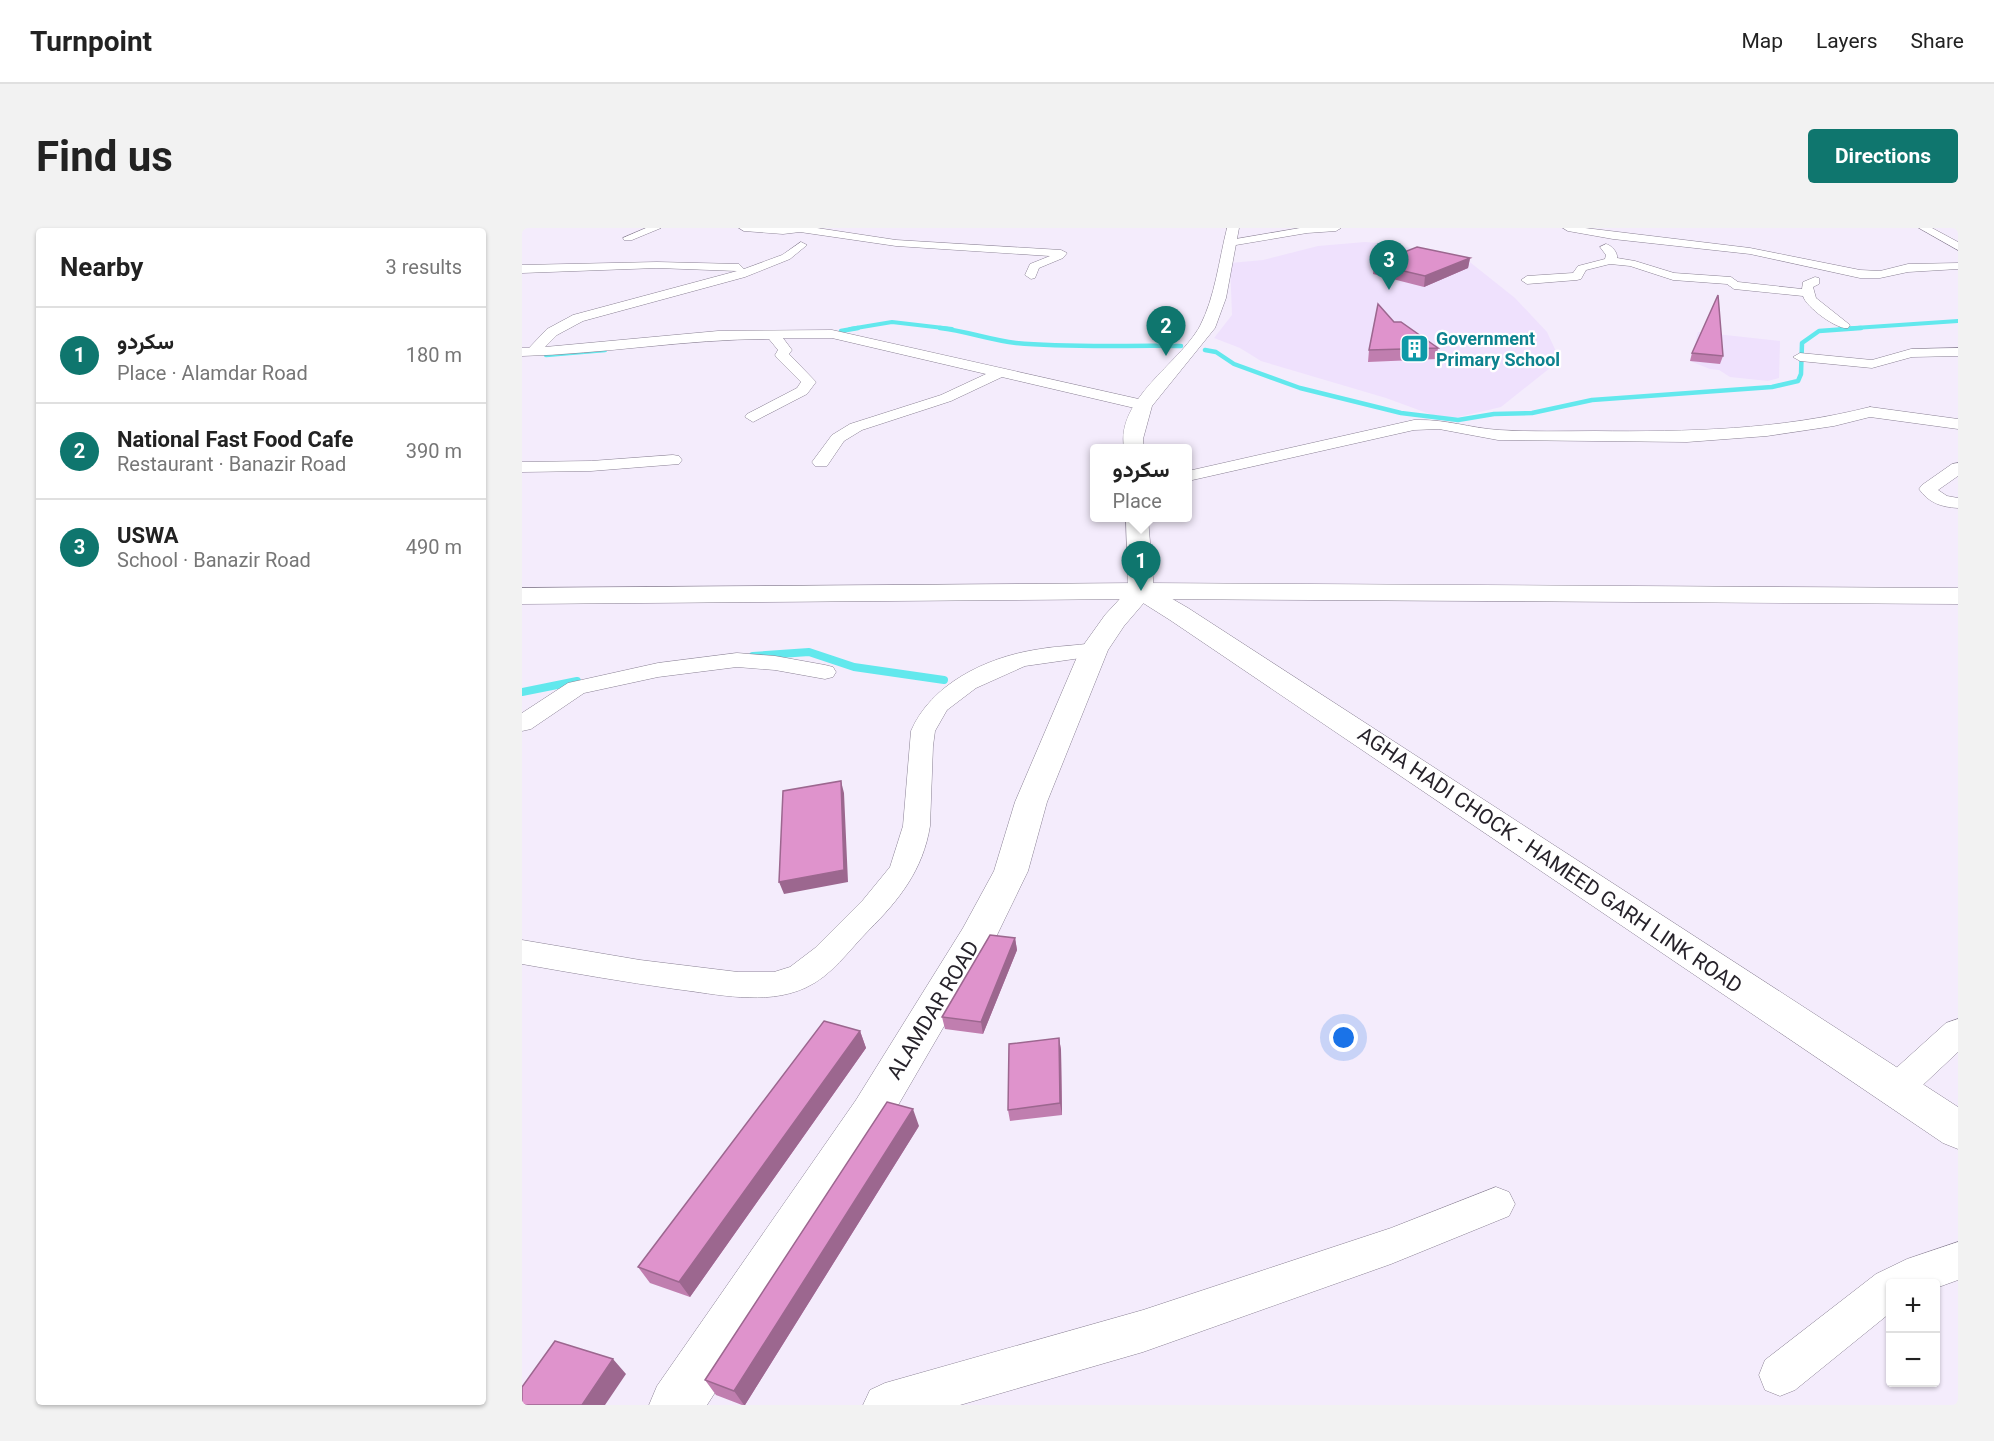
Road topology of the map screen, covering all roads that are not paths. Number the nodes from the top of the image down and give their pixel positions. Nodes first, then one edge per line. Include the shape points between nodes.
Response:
1 (656, 228) edge
2 (744, 228) edge
3 (797, 228) edge
4 (1336, 228) edge
5 (1568, 228) edge
6 (1924, 228) edge
7 (1596, 234) junction
8 (1232, 236) edge
9 (628, 238) dead end
10 (801, 245) dead end
11 (1958, 247) edge
12 (1610, 261) junction
13 (1957, 266) edge
14 (522, 269) edge
15 (755, 269) junction
16 (1842, 271) junction
17 (1031, 275) dead end
18 (1527, 280) dead end
19 (1808, 293) junction
20 (1843, 325) dead end
21 (772, 334) junction
22 (527, 352) edge
23 (1958, 352) edge
24 (1800, 357) dead end
25 (1001, 372) junction
26 (1143, 405) junction
27 (753, 417) dead end
28 (1958, 424) edge
29 (1134, 444) edge
30 (673, 460) dead end
31 (821, 462) dead end
32 (522, 467) edge
33 (1958, 468) edge
34 (1192, 475) edge
35 (1958, 503) edge
36 (1137, 522) edge
37 (1142, 591) junction
38 (1958, 596) edge
39 (522, 597) edge
40 (1094, 650) junction
41 (825, 672) dead end
42 (522, 724) edge
43 (522, 952) edge
44 (1958, 1032) edge
45 (1896, 1089) junction
46 (1958, 1130) edge
47 (1496, 1204) dead end
48 (1958, 1261) edge
49 (1906, 1279) edge
50 (1886, 1291) edge
51 (1780, 1375) dead end
52 (676, 1405) edge
53 (885, 1405) edge

1 - 9 street
2 - 3 street
3 - 17 street via 896,243 1061,253 1034,266
4 - 8 street
5 - 7 street
6 - 11 street
7 - 12 street via 1612,255
7 - 16 street via 1743,250
8 - 26 main road via 1208,328
10 - 15 street via 786,257
12 - 18 street via 1582,268 1577,276
12 - 19 street via 1673,276
13 - 16 street via 1904,269 1878,275
14 - 15 street via 657,265
15 - 22 street via 578,318
16 - 19 street via 1807,285
19 - 20 street via 1810,300
21 - 22 street via 710,335
21 - 25 street via 843,335
21 - 27 street via 785,350 785,359 809,382 802,391
23 - 24 street via 1911,353 1872,364
25 - 26 street
25 - 31 street via 946,398 856,427 838,438
26 - 29 main road
28 - 34 street via 1870,412 1767,431 1687,437 1498,435 1439,424 1414,425
30 - 32 street
33 - 35 street via 1928,489 1931,495
36 - 37 main road
37 - 38 main road
37 - 39 main road
37 - 40 main road, ALAMDAR ROAD
37 - 45 main road, AGHA HADI CHOCK - HAMEED GARH LINK ROAD
40 - 43 street via 1031,657 1002,667 951,693 938,705 923,729 915,833 901,874 831,951 796,979 769,985 740,984 671,977
40 - 52 main road, ALAMDAR ROAD via 1031,802 1011,871 978,935 871,1113
41 - 42 street via 738,660 658,670 576,688
44 - 45 street
45 - 46 main road, AGHA HADI CHOCK - HAMEED GARH LINK ROAD
47 - 53 street via 1391,1246 1143,1331
48 - 49 street
50 - 51 street

